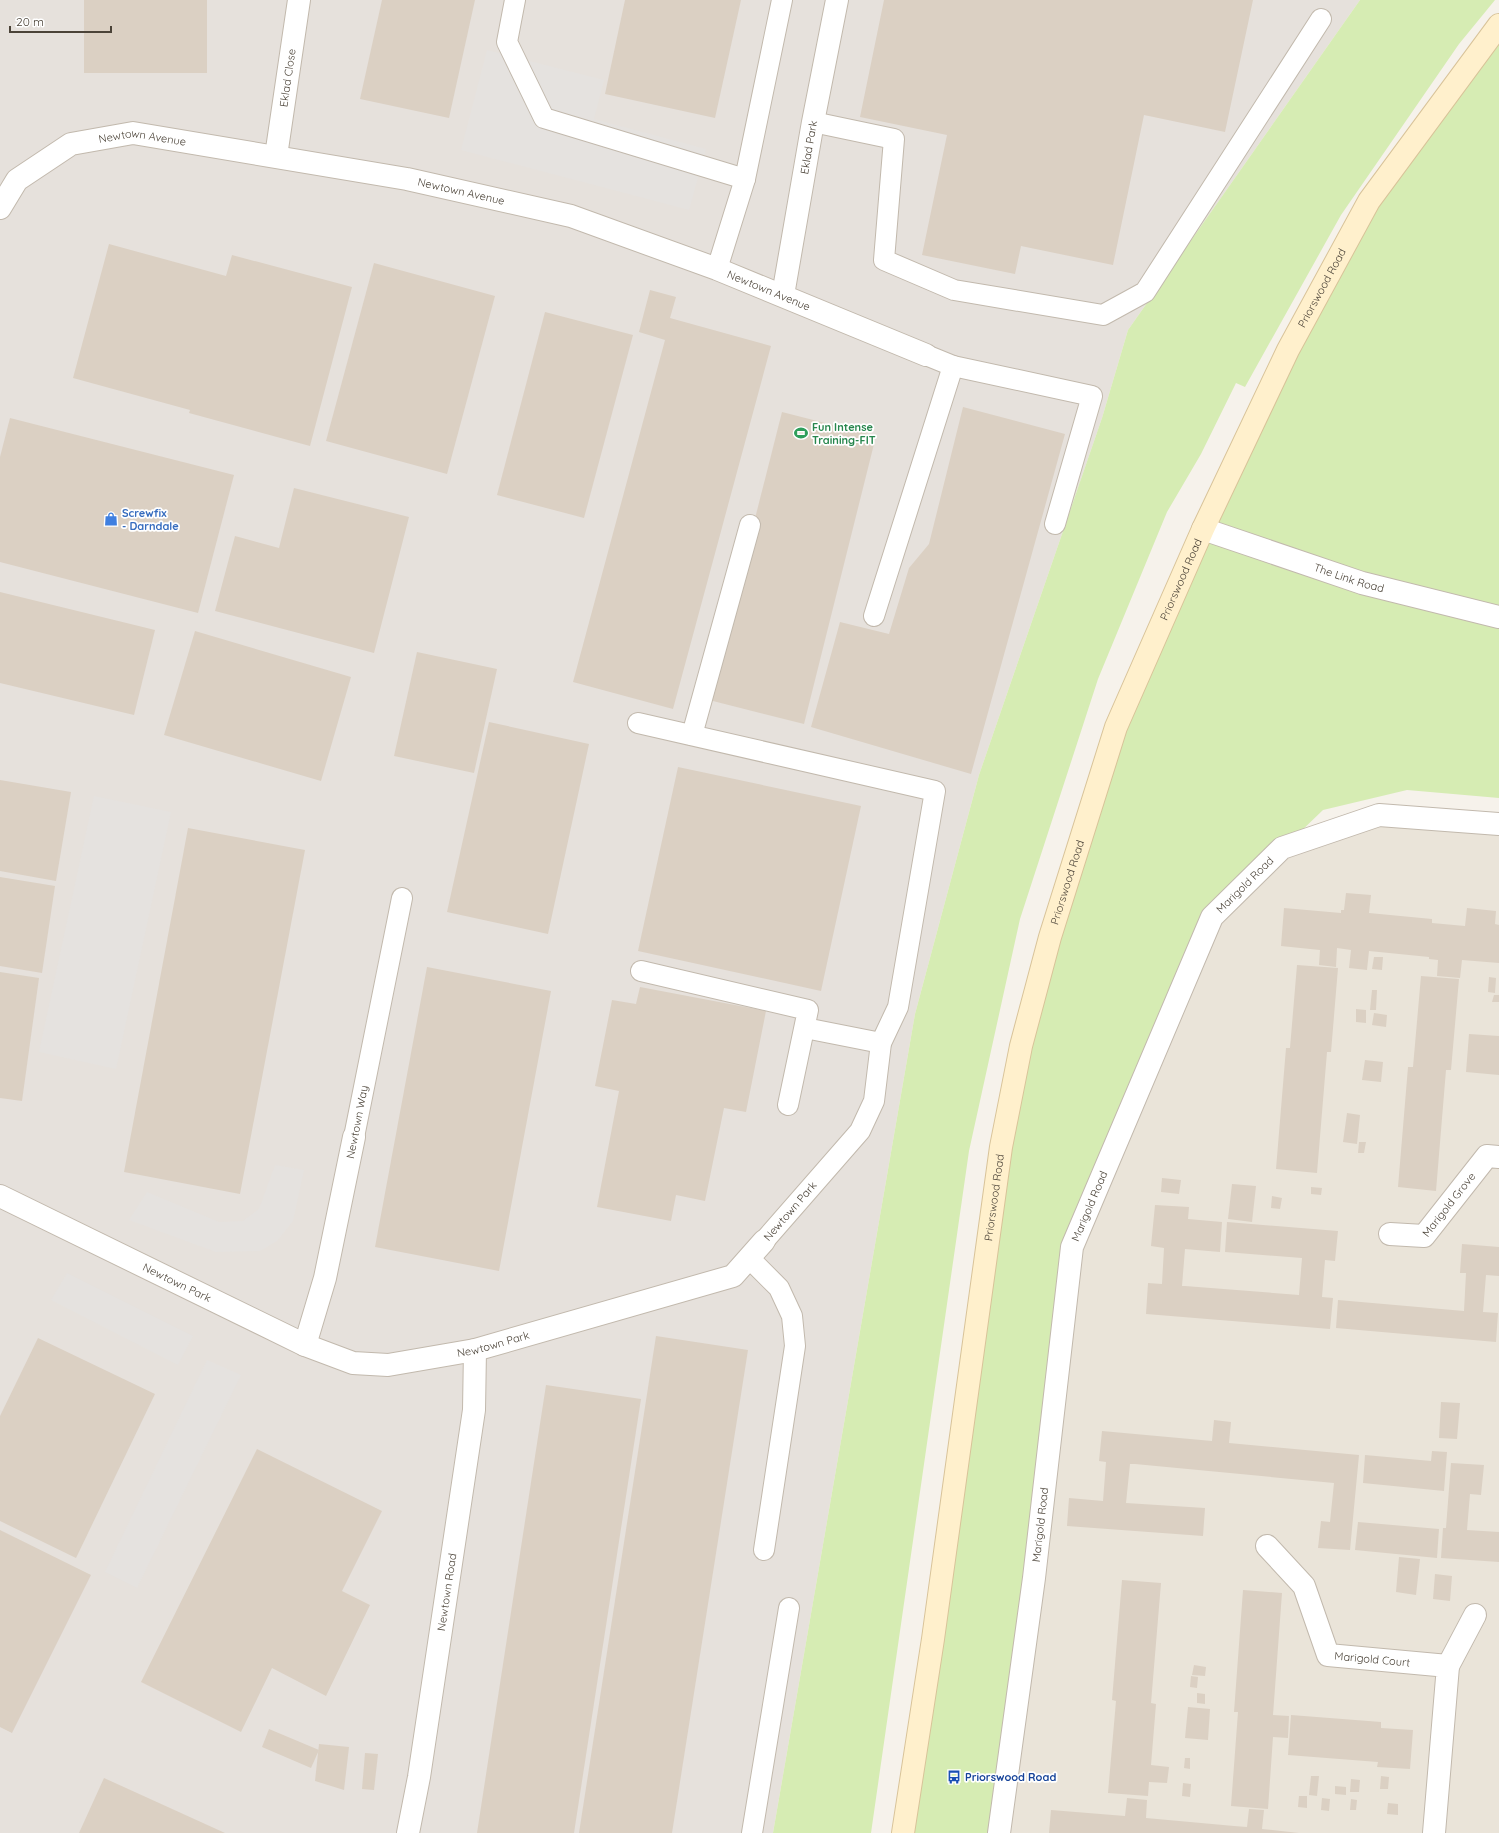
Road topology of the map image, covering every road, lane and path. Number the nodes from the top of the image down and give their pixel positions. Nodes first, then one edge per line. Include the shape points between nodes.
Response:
1 (299, 0) edge
2 (515, 0) edge
3 (782, 0) edge
4 (837, 0) edge
5 (1321, 19) dead end
6 (1499, 25) edge
7 (813, 122) junction
8 (276, 156) junction
9 (745, 179) junction
10 (0, 208) edge
11 (718, 269) junction
12 (783, 295) junction
13 (926, 355) joint
14 (953, 366) junction
15 (750, 524) dead end
16 (1055, 524) dead end
17 (1203, 529) junction
18 (874, 616) dead end
19 (1499, 617) edge
20 (638, 723) dead end
21 (692, 736) junction
22 (1499, 824) edge
23 (402, 898) dead end
24 (641, 971) dead end
25 (805, 1028) junction
26 (881, 1043) junction
27 (788, 1105) dead end
28 (354, 1136) joint
29 (1499, 1157) edge
30 (0, 1196) edge
31 (1390, 1234) dead end
32 (764, 1241) joint
33 (749, 1258) junction
34 (305, 1345) junction
35 (475, 1350) junction
36 (1267, 1546) dead end
37 (764, 1550) dead end
38 (789, 1608) dead end
39 (1475, 1615) dead end
40 (1448, 1666) junction
41 (408, 1833) edge
42 (752, 1833) edge
43 (903, 1833) edge
44 (999, 1833) edge
45 (1434, 1833) edge

1 - 8 street, Eklad Close
2 - 9 lane via 507,42 544,118
3 - 9 lane
4 - 7 street, Eklad Park
5 - 7 lane via 1145,292 1103,315 954,290 884,260 894,139
6 - 17 street, Priorswood Road via 1369,201 1288,350
7 - 12 street, Eklad Park
8 - 10 street, Newtown Avenue via 133,133 71,144 17,180
8 - 11 street, Newtown Avenue via 407,179 572,216
9 - 11 lane
11 - 12 street, Newtown Avenue
12 - 13 street, Newtown Avenue
13 - 14 lane
14 - 16 lane via 1092,396
14 - 18 lane
15 - 21 lane
17 - 19 street, The Link Road via 1362,583
17 - 43 street, Priorswood Road via 1116,727 1050,937 1021,1046 1000,1147 933,1640
20 - 21 lane
21 - 26 lane, Newtown Park via 935,791 898,1007
22 - 44 street, Marigold Road via 1379,815 1282,848 1212,917 1072,1248 1034,1578
23 - 28 lane, Newtown Way
24 - 25 lane via 808,1010
25 - 26 lane
25 - 27 lane
26 - 32 lane, Newtown Park via 874,1101 860,1131
28 - 34 street, Newtown Way via 325,1278
29 - 31 street, Marigold Grove via 1487,1156 1424,1236
30 - 34 street, Newtown Park
32 - 33 street, Newtown Park
33 - 35 street, Newtown Park via 734,1276
33 - 37 lane via 779,1288 792,1316 795,1346
34 - 35 street, Newtown Park via 354,1363 388,1365
35 - 41 street, Newtown Road via 474,1410 419,1777
36 - 40 street, Marigold Court via 1304,1586 1328,1655
38 - 42 lane
39 - 40 street
40 - 45 street

